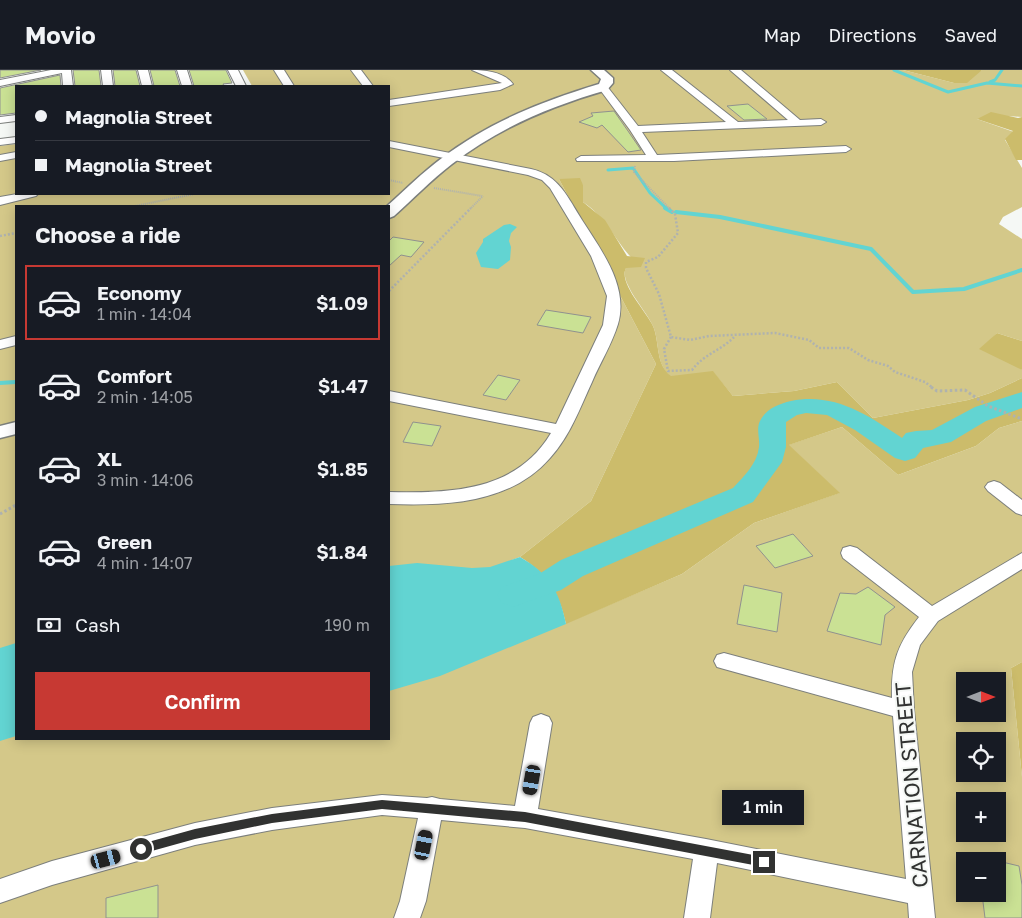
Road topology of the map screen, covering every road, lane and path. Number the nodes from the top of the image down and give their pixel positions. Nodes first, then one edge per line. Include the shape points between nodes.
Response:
1 (66, 70) edge
2 (106, 70) edge
3 (143, 70) edge
4 (182, 70) edge
5 (233, 70) edge
6 (279, 70) edge
7 (356, 70) edge
8 (477, 70) edge
9 (597, 70) edge
10 (666, 70) edge
11 (735, 70) edge
12 (28, 81) edge
13 (0, 83) edge
14 (68, 85) edge
15 (108, 85) edge
16 (147, 85) edge
17 (187, 85) edge
18 (240, 85) edge
19 (288, 85) edge
20 (367, 85) edge
21 (603, 87) junction
22 (390, 103) edge
23 (15, 118) edge
24 (0, 120) edge
25 (798, 122) junction
26 (821, 122) dead end
27 (735, 125) junction
28 (636, 129) junction
29 (15, 140) edge
30 (0, 142) edge
31 (390, 144) edge
32 (846, 149) dead end
33 (15, 155) edge
34 (454, 156) junction
35 (0, 158) edge
36 (636, 158) junction
37 (653, 158) junction
38 (581, 159) dead end
39 (27, 195) edge
40 (189, 195) edge
41 (483, 196) dead end
42 (0, 201) edge
43 (140, 205) edge
44 (390, 212) edge
45 (15, 233) edge
46 (0, 236) edge
47 (390, 291) edge
48 (735, 336) junction
49 (671, 337) junction
50 (15, 340) edge
51 (0, 345) edge
52 (390, 396) edge
53 (1022, 419) edge
54 (15, 428) edge
55 (561, 430) junction
56 (0, 432) edge
57 (994, 487) dead end
58 (390, 498) edge
59 (15, 506) edge
60 (1022, 509) edge
61 (0, 514) edge
62 (850, 553) dead end
63 (1022, 560) edge
64 (931, 616) junction
65 (724, 661) dead end
66 (903, 710) junction
67 (542, 723) dead end
68 (432, 808) junction
69 (525, 817) junction
70 (706, 850) junction
71 (0, 891) edge
72 (920, 894) junction
73 (407, 918) edge
74 (697, 918) edge
75 (922, 918) edge

1 - 12 street
1 - 14 street
2 - 15 street
3 - 16 street
4 - 17 street
5 - 18 street
6 - 19 street
7 - 20 street
8 - 22 street via 508,84
9 - 21 street via 607,78 608,83
10 - 27 street
11 - 25 street
12 - 13 street
21 - 28 street
21 - 34 street via 550,103 496,128
23 - 24 street
25 - 26 street
25 - 27 street
27 - 28 street
28 - 37 street
29 - 30 street
31 - 34 street
32 - 37 street
33 - 35 street
34 - 44 street
34 - 55 street via 546,178 555,186 605,271 614,297 612,322
36 - 37 street
36 - 38 street
36 - 49 path via 634,172 675,214 676,237 658,257 646,262
39 - 42 street
40 - 43 path
41 - 47 path
45 - 46 path
48 - 49 path via 690,340
48 - 49 path via 727,345 701,358 692,370 668,372 663,352
48 - 53 path via 775,333 809,340 819,348 849,348 868,360 925,382 937,391 965,390 988,406
50 - 51 street
52 - 55 street
54 - 56 street
55 - 58 street via 528,470 504,484 471,495 433,501
57 - 60 street
59 - 61 path
62 - 64 street
63 - 64 street, CARNATION STREET
64 - 66 street, CARNATION STREET via 911,642 902,672
65 - 66 street
66 - 72 street, CARNATION STREET
67 - 69 street
68 - 69 street
68 - 71 street via 382,805 272,818 185,837 52,873
68 - 73 street
69 - 70 street
70 - 72 street
70 - 74 street
72 - 75 street, CARNATION STREET

